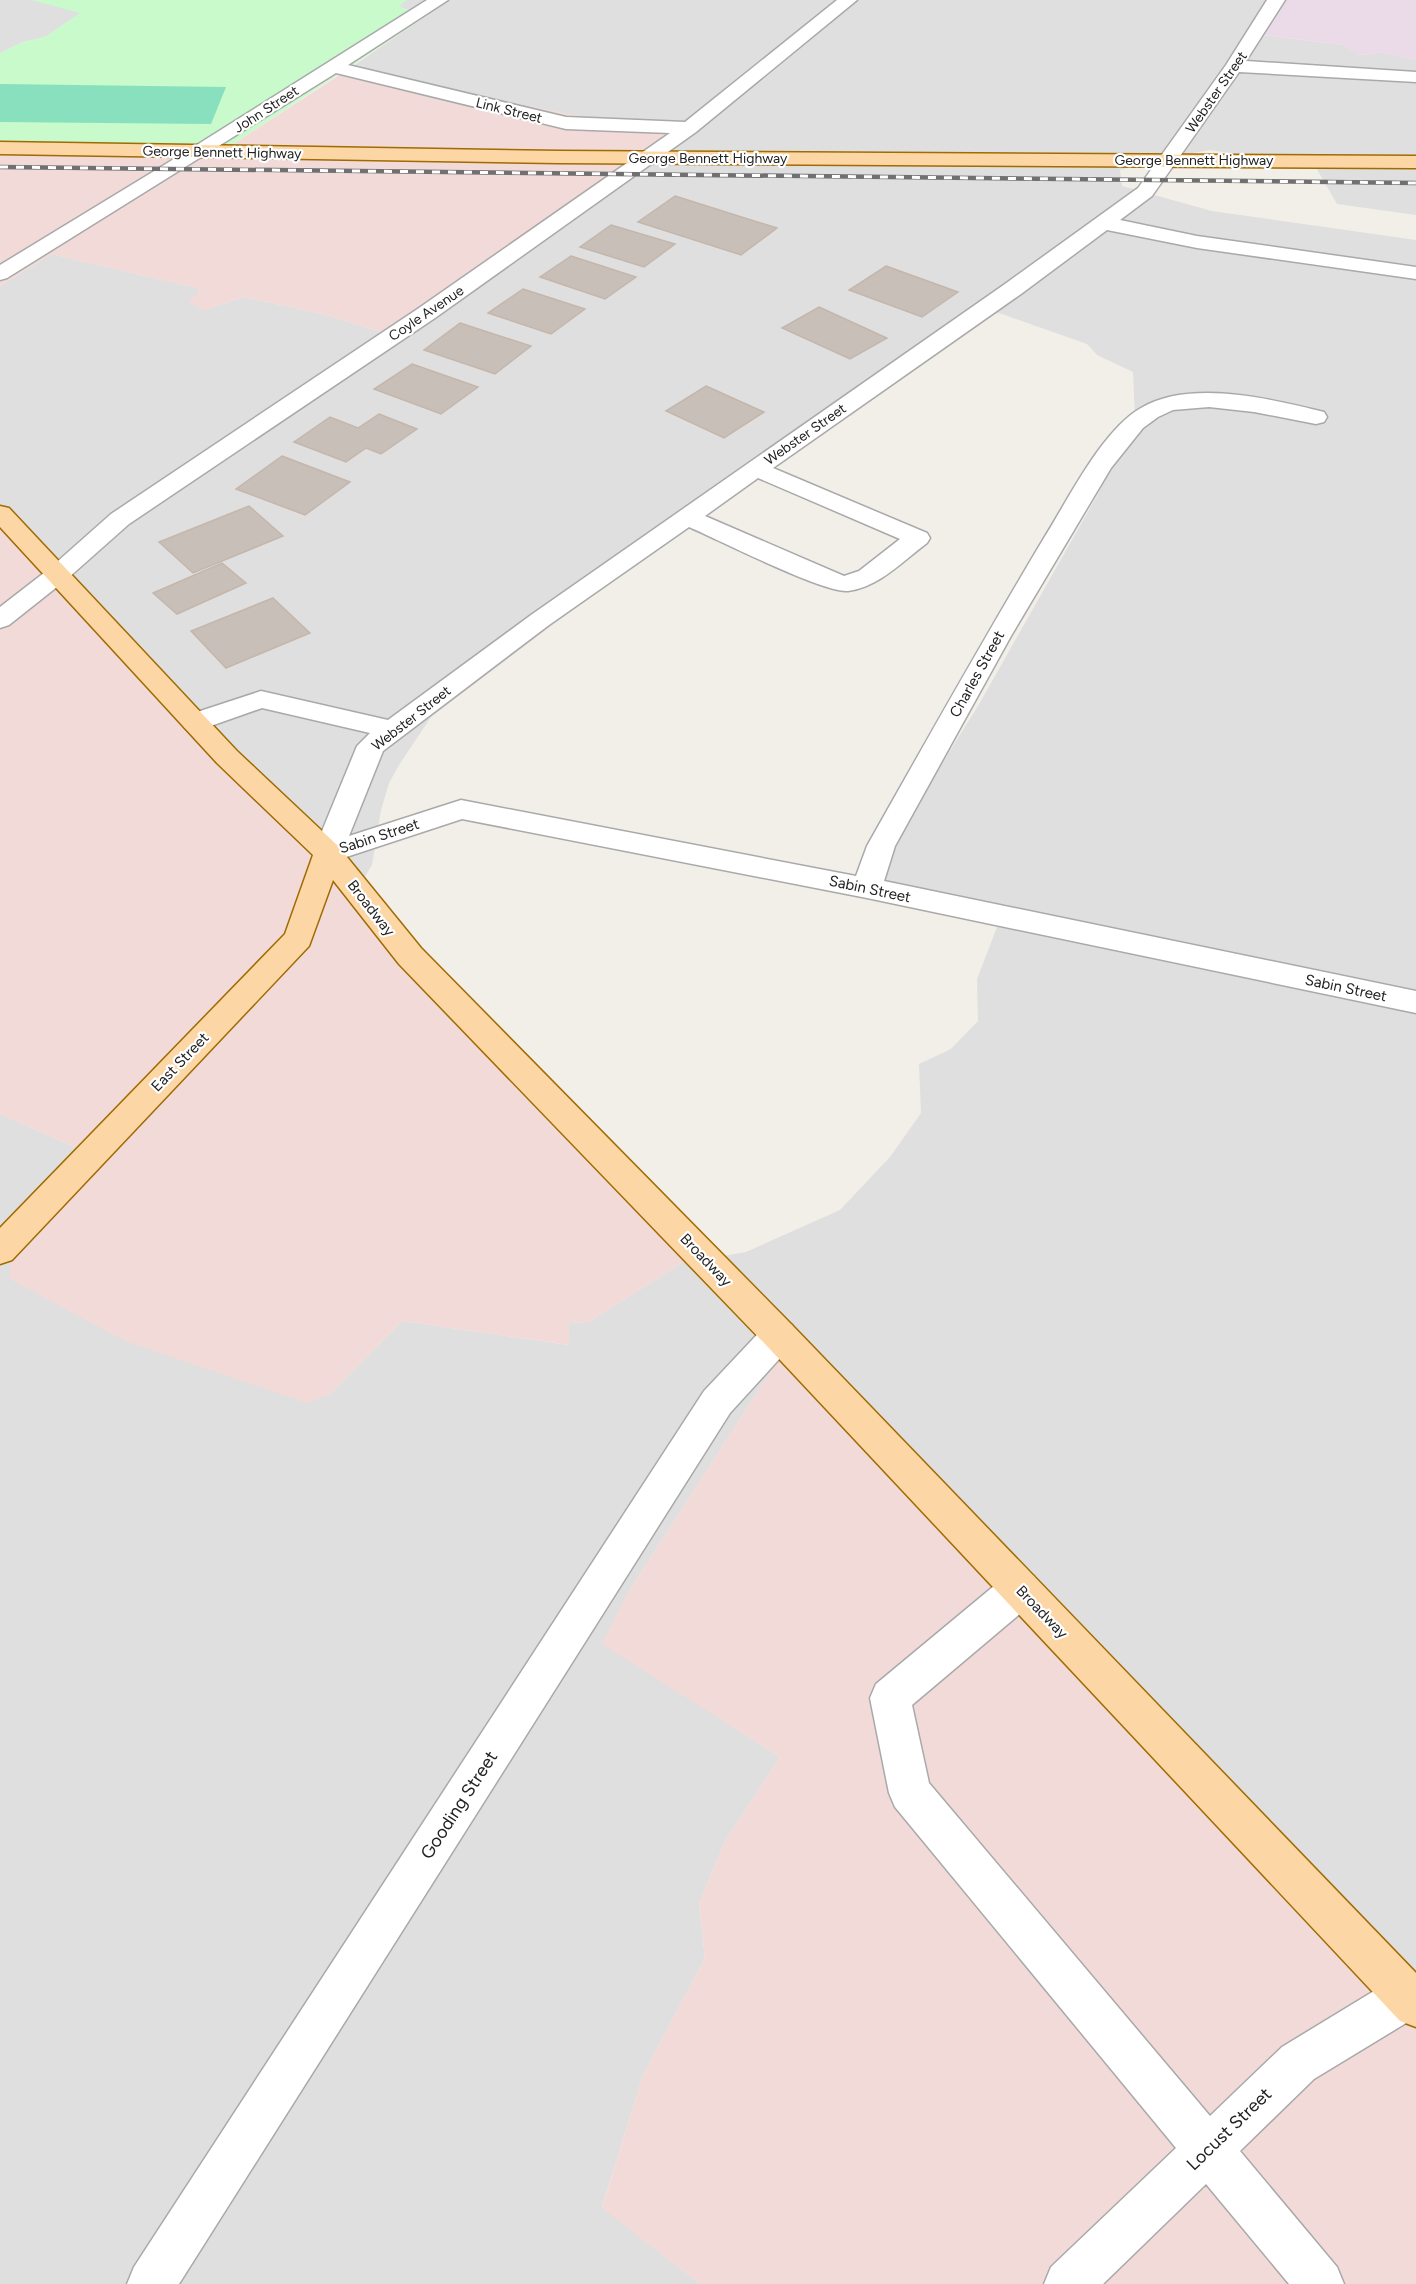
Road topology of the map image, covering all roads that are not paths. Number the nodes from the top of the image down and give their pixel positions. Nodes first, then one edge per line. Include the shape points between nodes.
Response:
1 (439, 0) edge
2 (848, 0) edge
3 (1276, 0) edge
4 (1234, 66) junction
5 (332, 67) junction
6 (1416, 77) edge
7 (689, 128) junction
8 (0, 148) edge
9 (199, 152) junction
10 (648, 158) junction
11 (1168, 160) junction
12 (1416, 162) edge
13 (1103, 223) junction
14 (1416, 273) edge
15 (0, 274) edge
16 (1316, 417) dead end
17 (756, 469) junction
18 (0, 513) edge
19 (688, 517) junction
20 (58, 574) junction
21 (0, 620) edge
22 (195, 722) junction
23 (392, 730) junction
24 (328, 853) junction
25 (867, 888) junction
26 (1416, 1002) edge
27 (0, 1250) edge
28 (779, 1335) junction
29 (1020, 1589) junction
30 (1412, 2001) edge
31 (1209, 2149) junction
32 (151, 2284) edge
33 (1068, 2284) edge
34 (1320, 2284) edge

1 - 5 street, John Street
2 - 7 street, Coyle Avenue
3 - 4 street, Webster Street
4 - 6 street
4 - 11 street, Webster Street
5 - 7 street, Link Street via 566,123
5 - 9 street, John Street
7 - 10 street, Coyle Avenue
8 - 9 main road, George Bennett Highway
9 - 10 main road, George Bennett Highway
9 - 15 street, John Street
10 - 11 main road, George Bennett Highway
10 - 20 street, Coyle Avenue via 437,306 120,519
11 - 12 main road, George Bennett Highway
11 - 13 street, Webster Street via 1145,192
13 - 14 street via 1197,242
13 - 17 street, Webster Street
16 - 25 street, Charles Street via 1227,403 1172,403 1149,413 1118,443 1100,466 998,636 881,846
17 - 19 street, Webster Street
17 - 19 street via 918,538 868,576 846,584 831,581
18 - 20 main road, Broadway
19 - 23 street, Webster Street
20 - 21 street, Coyle Avenue
20 - 22 main road, Broadway
22 - 23 street via 261,699
22 - 24 main road, Broadway
23 - 24 street, Webster Street via 371,746
24 - 25 street, Sabin Street via 461,809
24 - 27 main road, East Street via 298,939
24 - 28 main road, Broadway via 410,956
25 - 26 street, Sabin Street
28 - 29 main road, Broadway
28 - 32 street, Gooding Street via 717,1402
29 - 30 main road, Broadway
29 - 31 street via 890,1698 910,1793
30 - 31 street, Locust Street via 1298,2063
31 - 33 street, Locust Street
31 - 34 street

